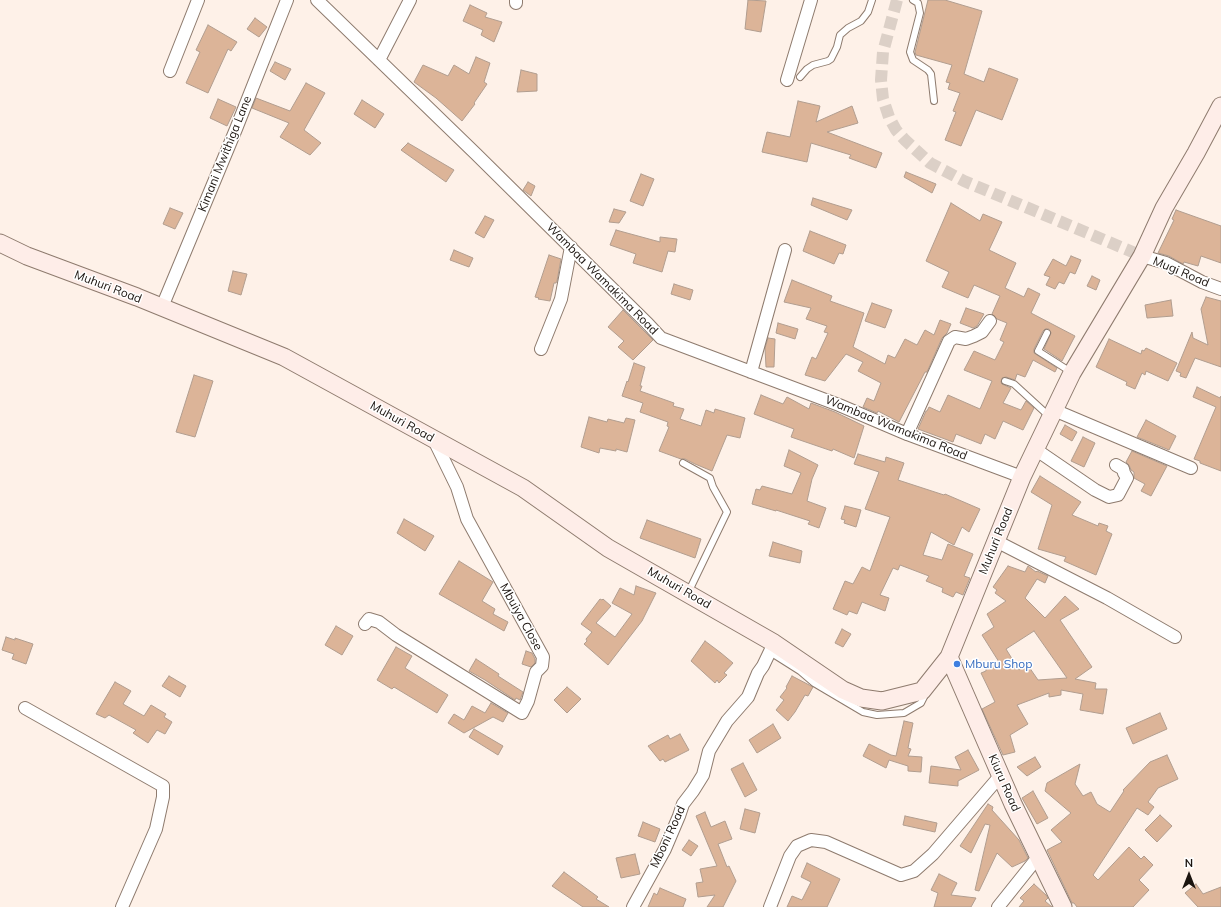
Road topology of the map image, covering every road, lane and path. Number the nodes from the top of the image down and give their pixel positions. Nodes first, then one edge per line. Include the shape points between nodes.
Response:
1 (198, 0) edge
2 (287, 0) edge
3 (317, 0) edge
4 (410, 0) edge
5 (811, 0) edge
6 (872, 0) edge
7 (913, 0) edge
8 (379, 60) junction
9 (170, 71) dead end
10 (800, 77) dead end
11 (787, 80) dead end
12 (934, 101) dead end
13 (1221, 106) edge
14 (0, 243) edge
15 (571, 247) junction
16 (785, 250) dead end
17 (1142, 256) junction
18 (1221, 289) edge
19 (162, 307) junction
20 (990, 321) dead end
21 (1047, 333) dead end
22 (541, 349) dead end
23 (751, 372) junction
24 (1072, 373) junction
25 (1006, 381) dead end
26 (1052, 414) junction
27 (907, 434) junction
28 (434, 440) junction
29 (1035, 449) junction
30 (683, 463) dead end
31 (1116, 464) dead end
32 (1191, 468) dead end
33 (1022, 477) junction
34 (996, 541) junction
35 (688, 593) junction
36 (365, 624) dead end
37 (1175, 637) dead end
38 (772, 648) junction
39 (949, 657) junction
40 (25, 708) dead end
41 (1000, 776) junction
42 (1038, 857) junction
43 (122, 907) edge
44 (633, 907) edge
45 (770, 907) edge
46 (998, 907) edge
47 (1062, 907) edge

1 - 9 street
2 - 19 street, Kimani Mwithiga Lane
3 - 8 street, Wambaa Wamakima Road
4 - 8 street
5 - 11 street
6 - 10 lane via 868,12 861,21 840,35 831,59 813,65
7 - 12 lane via 918,3 920,13 910,52 913,60 924,66 931,74
8 - 15 street, Wambaa Wamakima Road
13 - 17 main road, Muhuri Road via 1164,208
14 - 19 main road, Muhuri Road via 27,256
15 - 22 street via 561,300
15 - 23 street, Wambaa Wamakima Road via 661,338
16 - 23 street
17 - 18 street, Mugi Road
17 - 24 main road, Muhuri Road
19 - 28 main road, Muhuri Road via 284,357
20 - 27 street via 982,332 966,339 955,336 949,342
21 - 24 lane via 1038,350
23 - 27 street, Wambaa Wamakima Road
24 - 26 main road, Muhuri Road
25 - 26 lane via 1014,384
26 - 29 main road, Muhuri Road
26 - 32 street
27 - 33 street, Wambaa Wamakima Road
28 - 35 main road, Muhuri Road via 523,488 608,548
28 - 36 street, Mbuiya Close via 457,487 467,519 542,657 542,666 536,672 522,713 379,622 369,619
29 - 31 street via 1109,497 1118,495 1128,478 1123,469
29 - 33 main road, Muhuri Road
30 - 35 lane via 710,478 727,512
33 - 34 main road, Muhuri Road
34 - 37 street via 1107,598
34 - 39 main road, Muhuri Road
35 - 38 main road, Muhuri Road
38 - 39 main road, Muhuri Road via 843,690 861,698 882,701 922,691
38 - 44 street, Mboni Road via 748,697 727,721 709,751 703,774 683,804 665,849
39 - 41 main road, Kiuru Road
40 - 43 street via 163,786 156,829
41 - 42 main road, Kiuru Road
41 - 45 street via 933,854 914,871 901,875 826,842 811,840 797,846 790,856
42 - 46 street
42 - 47 main road, Kiuru Road

